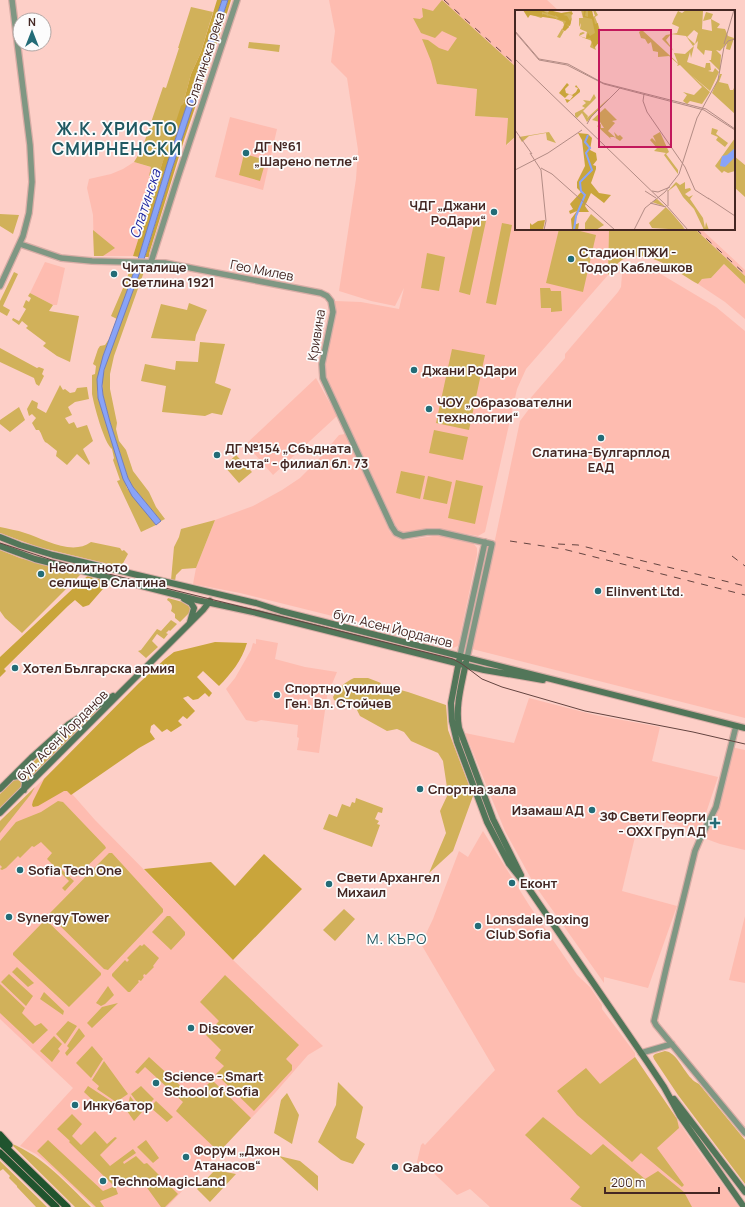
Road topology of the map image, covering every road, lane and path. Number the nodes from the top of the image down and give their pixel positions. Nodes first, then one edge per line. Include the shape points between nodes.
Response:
1 (12, 0) edge
2 (237, 0) edge
3 (20, 244) junction
4 (149, 262) junction
5 (0, 286) edge
6 (331, 301) joint
7 (0, 537) edge
8 (485, 542) junction
9 (0, 546) edge
10 (213, 594) junction
11 (178, 595) junction
12 (210, 603) junction
13 (189, 624) junction
14 (460, 656) junction
15 (467, 658) junction
16 (458, 664) junction
17 (466, 665) junction
18 (576, 686) junction
19 (123, 690) junction
20 (736, 726) junction
21 (745, 728) edge
22 (11, 778) junction
23 (0, 789) edge
24 (24, 790) junction
25 (0, 813) edge
26 (529, 889) junction
27 (672, 1044) junction
28 (641, 1053) junction
29 (664, 1087) junction
30 (745, 1133) edge
31 (0, 1135) edge
32 (0, 1142) edge
33 (0, 1153) edge
34 (0, 1157) edge
35 (25, 1166) junction
36 (16, 1169) junction
37 (745, 1192) edge
38 (54, 1207) edge
39 (67, 1207) edge
40 (744, 1207) edge

1 - 3 street via 32,161 30,208
2 - 4 street, Слатинска река
3 - 4 street, Гео Милев via 61,258
3 - 5 street
4 - 6 street, Гео Милев via 167,263 321,293
6 - 8 street, Кривина via 333,312 322,364 323,378 392,527 396,533 404,536 440,532
7 - 10 main road via 53,555
8 - 14 street
8 - 15 street via 492,544
9 - 11 main road via 35,559
10 - 12 main road, бул. Асен Йорданов
10 - 14 main road, бул. Асен Йорданов
11 - 12 main road
11 - 13 main road via 193,606 194,611
12 - 13 main road, бул. Асен Йорданов
12 - 16 main road, бул. Асен Йорданов
13 - 19 main road, бул. Асен Йорданов
14 - 15 main road, бул. Асен Йорданов
14 - 16 main road
15 - 17 main road
15 - 18 main road, бул. Асен Йорданов
16 - 17 main road, бул. Асен Йорданов
16 - 26 main road via 451,703 457,742 487,822 509,864
17 - 18 main road, бул. Асен Йорданов
17 - 26 main road via 458,703 459,728 493,819
18 - 20 main road, бул. Асен Йорданов
19 - 22 main road, бул. Асен Йорданов via 69,724
19 - 24 main road, бул. Асен Йорданов
20 - 21 main road, бул. Асен Йорданов
20 - 27 street via 716,807 696,852 654,1017 656,1025
22 - 23 main road, бул. Асен Йорданов
22 - 24 main road via 23,778
24 - 25 main road, бул. Асен Йорданов
26 - 28 main road
27 - 28 street
27 - 30 street
28 - 29 main road
29 - 37 main road
29 - 40 main road via 680,1116
31 - 35 highway
32 - 35 highway
33 - 36 highway
34 - 36 highway
35 - 39 highway
36 - 38 highway

